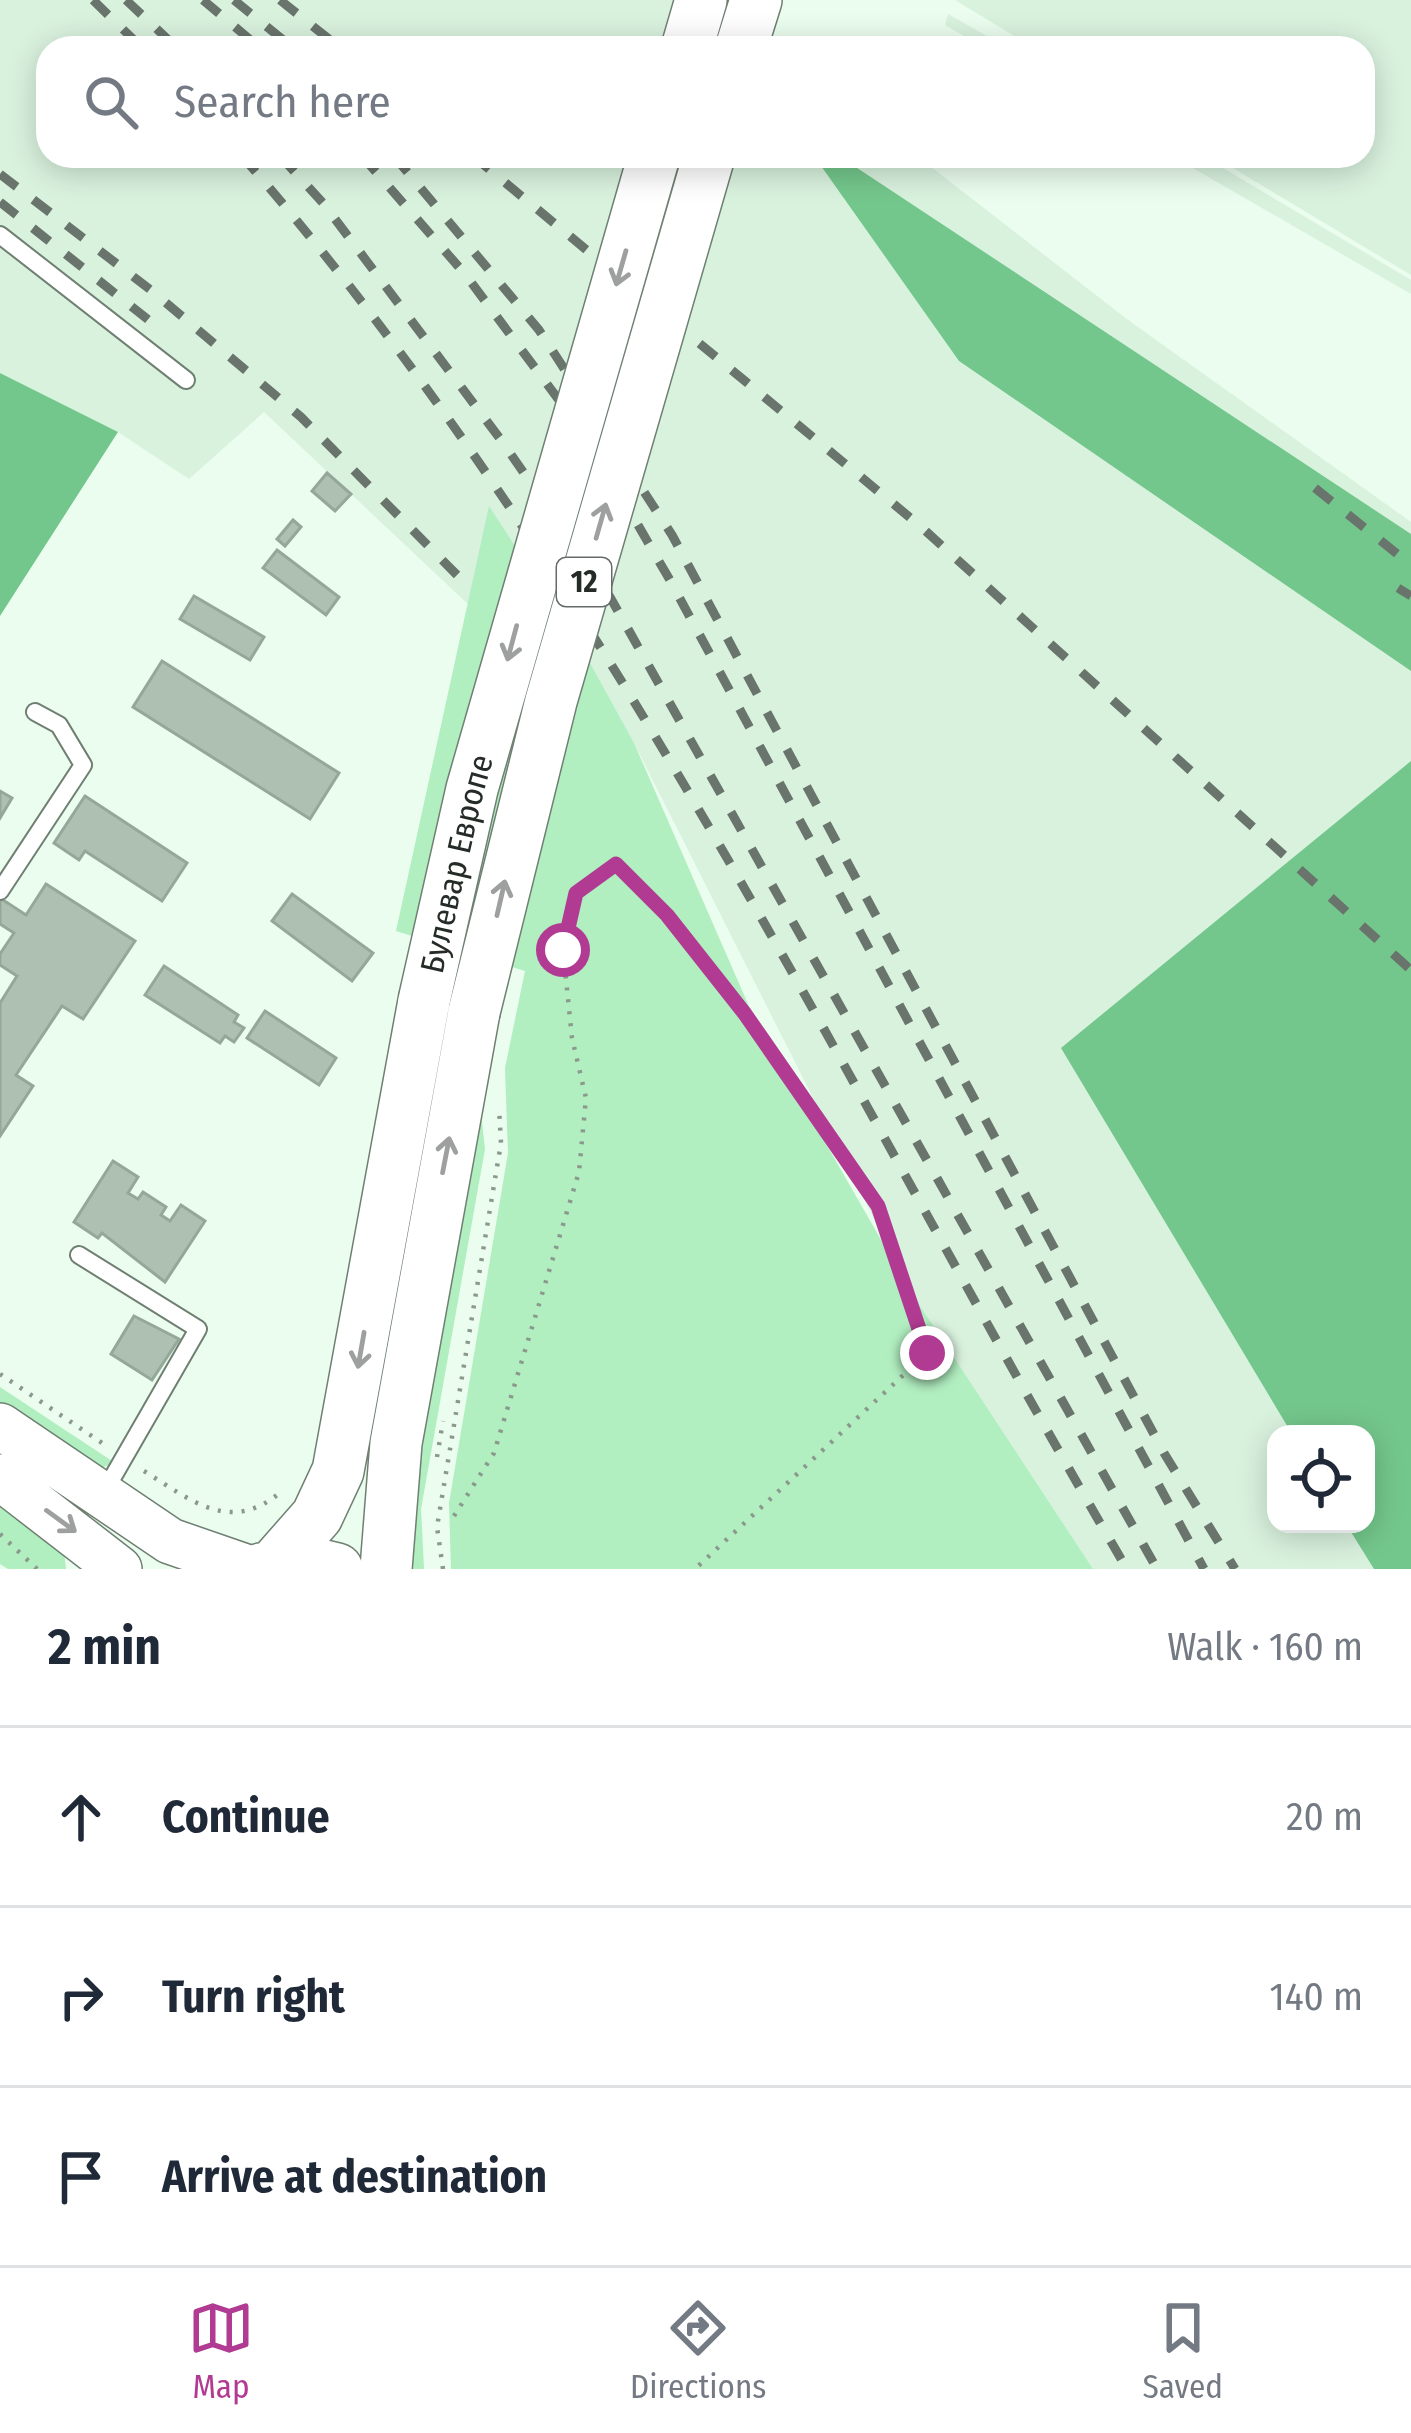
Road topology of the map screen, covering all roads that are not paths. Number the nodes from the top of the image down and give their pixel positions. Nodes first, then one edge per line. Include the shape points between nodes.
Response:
1 (701, 0) edge
2 (756, 0) edge
3 (690, 36) edge
4 (745, 36) edge
5 (651, 168) edge
6 (705, 168) edge
7 (0, 235) edge
8 (186, 380) dead end
9 (35, 712) dead end
10 (0, 890) edge
11 (79, 1255) dead end
12 (0, 1426) edge
13 (0, 1477) edge
14 (114, 1477) junction
15 (262, 1568) edge
16 (119, 1569) edge
17 (337, 1569) edge
18 (386, 1569) edge

1 - 3 main road
2 - 4 main road
5 -> 15 main road, Булевар Европе / 12, bridge via 484,746 424,1001 349,1423 326,1499 298,1543
18 -> 6 main road, Булевар Европе / 12, bridge via 410,1352 474,1012 550,701
7 - 8 lane
9 - 10 lane via 59,725 83,765
11 - 14 lane via 198,1329
12 - 14 main road
13 -> 16 main road
14 - 15 main road via 170,1541
15 - 17 main road via 308,1562

